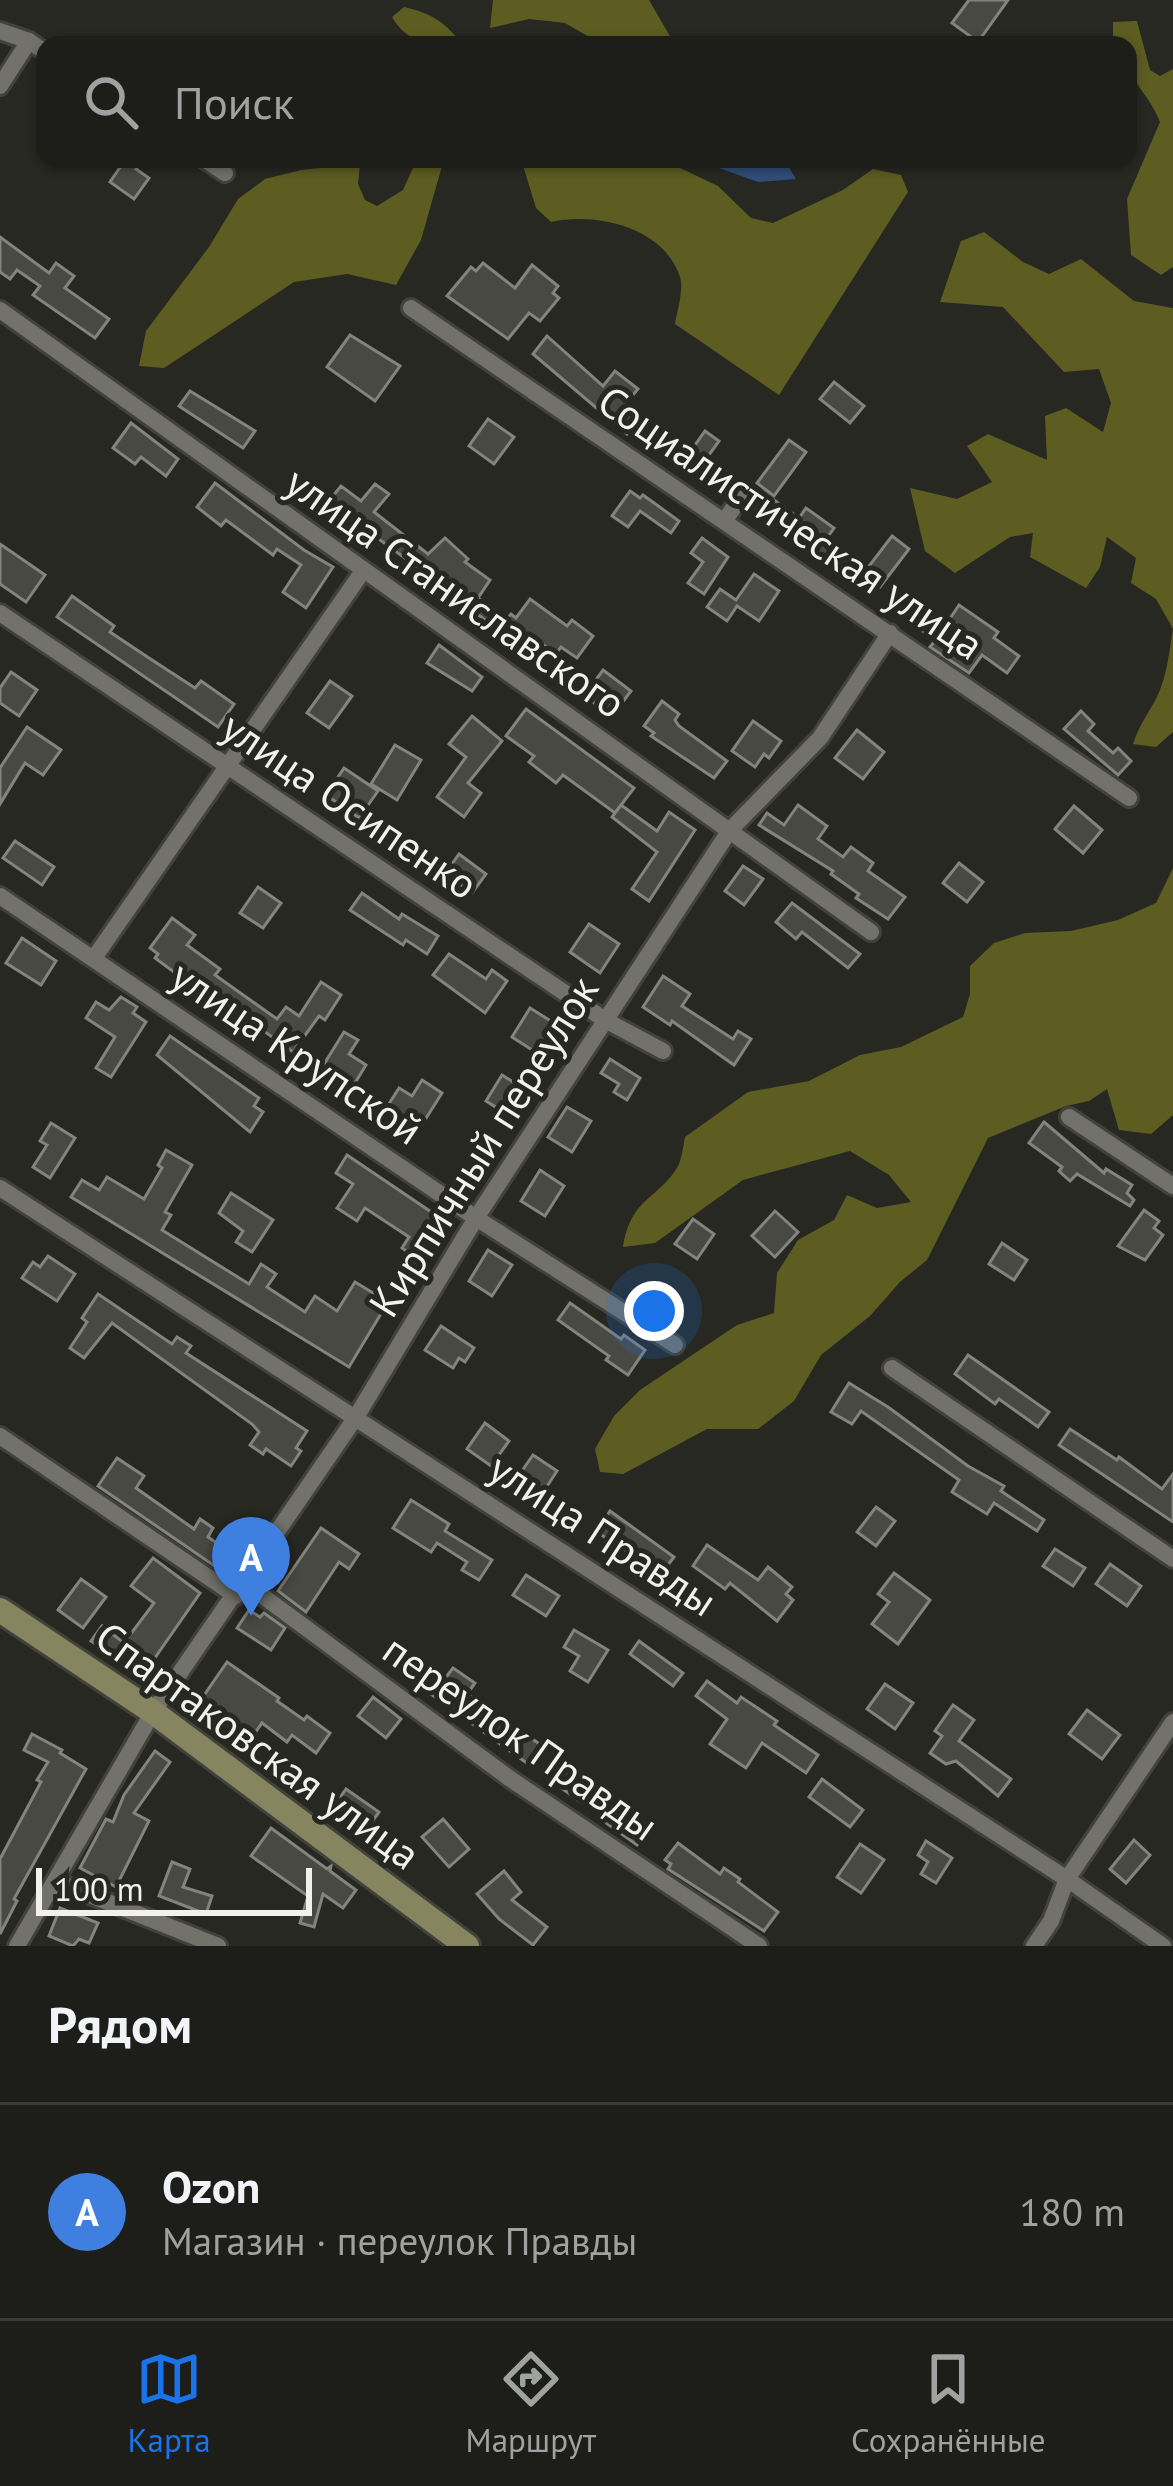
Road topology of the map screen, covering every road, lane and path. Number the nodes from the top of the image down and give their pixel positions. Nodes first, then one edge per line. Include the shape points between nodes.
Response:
1 (0, 32) edge
2 (28, 41) junction
3 (36, 46) edge
4 (0, 86) edge
5 (219, 168) edge
6 (225, 172) dead end
7 (411, 308) dead end
8 (0, 310) edge
9 (743, 494) dead end
10 (724, 520) junction
11 (363, 572) junction
12 (0, 613) edge
13 (890, 633) junction
14 (227, 766) junction
15 (1130, 798) dead end
16 (730, 830) junction
17 (0, 896) edge
18 (871, 932) dead end
19 (94, 958) junction
20 (605, 1020) junction
21 (663, 1051) dead end
22 (1069, 1117) dead end
23 (1173, 1186) edge
24 (0, 1188) edge
25 (476, 1217) junction
26 (675, 1345) dead end
27 (892, 1368) dead end
28 (356, 1417) junction
29 (0, 1436) edge
30 (1173, 1559) edge
31 (240, 1589) junction
32 (0, 1610) edge
33 (153, 1712) junction
34 (1173, 1721) edge
35 (1067, 1879) junction
36 (56, 1882) junction
37 (17, 1946) edge
38 (218, 1946) edge
39 (467, 1946) edge
40 (759, 1946) edge
41 (1034, 1946) edge
42 (1163, 1946) edge

1 - 2 street
2 - 3 street
2 - 4 street
5 - 6 street
7 - 10 street, Социалистическая улица
8 - 11 street, улица Станиславского
9 - 10 street
10 - 13 street, Социалистическая улица
11 - 14 street
11 - 16 street, улица Станиславского
12 - 14 street, улица Осипенко
13 - 15 street, Социалистическая улица
13 - 16 street, Кирпичный переулок via 820,738
14 - 19 street
14 - 20 street, улица Осипенко
16 - 18 street, улица Станиславского
16 - 20 street, Кирпичный переулок
17 - 19 street, улица Крупской
19 - 25 street, улица Крупской
20 - 21 street, улица Осипенко
20 - 25 street, Кирпичный переулок
22 - 23 street
24 - 28 street, улица Правды
25 - 26 street, улица Крупской
25 - 28 street, Кирпичный переулок
27 - 30 street
28 - 31 street, Кирпичный переулок
28 - 35 street, улица Правды
29 - 31 street, переулок Правды
31 - 33 street, Кирпичный переулок
31 - 40 street, переулок Правды
32 - 33 street, Спартаковская улица
33 - 36 street, Кирпичный переулок
33 - 39 street, Спартаковская улица
34 - 35 street
35 - 41 street
35 - 42 street, улица Правды
36 - 37 street, Кирпичный переулок
36 - 38 street

